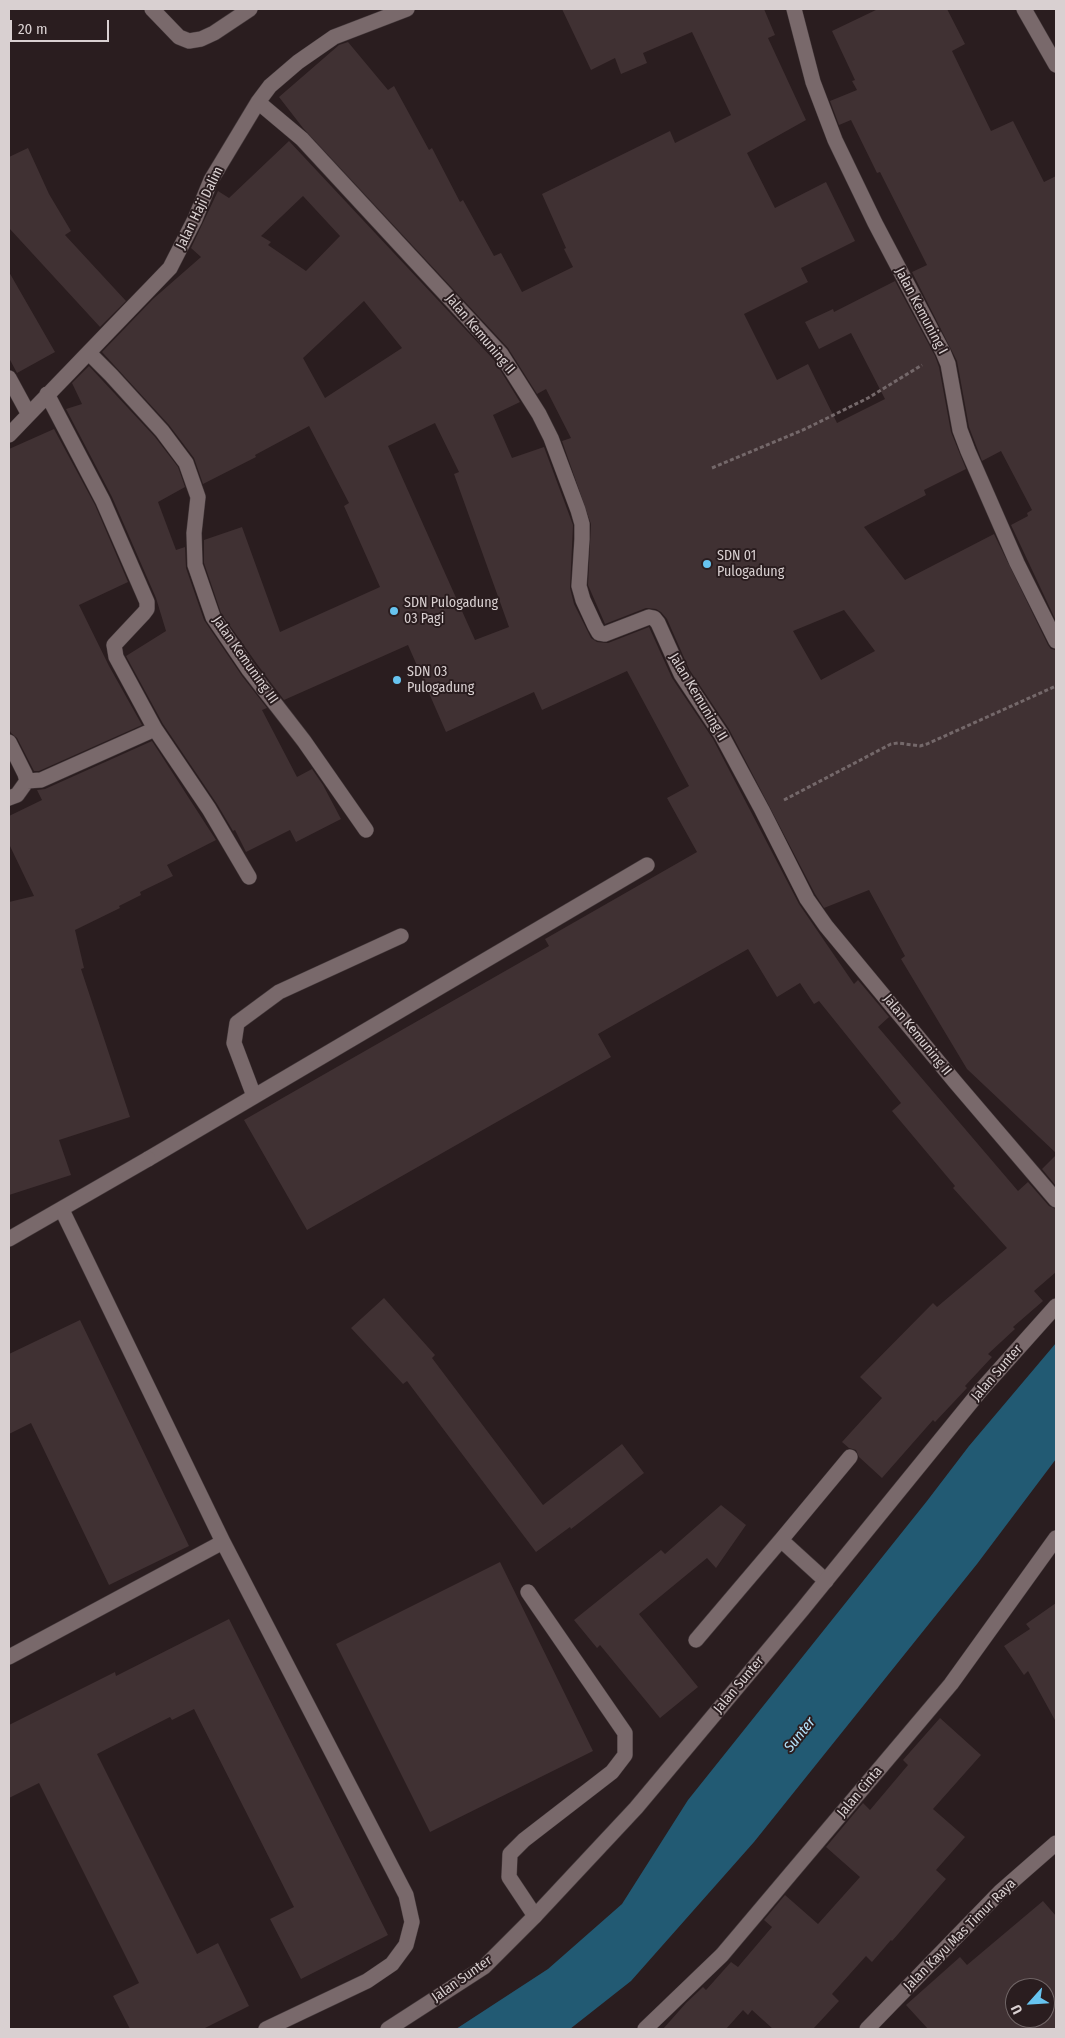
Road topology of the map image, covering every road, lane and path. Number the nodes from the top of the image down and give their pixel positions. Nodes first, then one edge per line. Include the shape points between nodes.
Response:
1 (152, 9) edge
2 (250, 9) edge
3 (407, 9) edge
4 (794, 9) edge
5 (1024, 9) edge
6 (1056, 65) edge
7 (258, 102) junction
8 (943, 352) junction
9 (88, 353) junction
10 (9, 378) edge
11 (46, 394) junction
12 (28, 413) junction
13 (9, 435) edge
14 (712, 468) dead end
15 (1056, 641) edge
16 (1056, 686) edge
17 (155, 728) junction
18 (9, 742) edge
19 (26, 781) junction
20 (9, 798) edge
21 (762, 810) junction
22 (366, 830) dead end
23 (647, 865) dead end
24 (249, 877) dead end
25 (401, 936) dead end
26 (254, 1096) junction
27 (1056, 1200) edge
28 (62, 1210) junction
29 (9, 1239) edge
30 (1056, 1306) edge
31 (850, 1457) dead end
32 (1056, 1538) edge
33 (781, 1540) junction
34 (223, 1542) junction
35 (826, 1581) junction
36 (528, 1592) dead end
37 (696, 1640) dead end
38 (9, 1657) edge
39 (1056, 1843) edge
40 (535, 1916) junction
41 (266, 2029) edge
42 (388, 2029) edge
43 (645, 2029) edge
44 (867, 2029) edge

1 - 2 street via 179,37 190,41 214,33
3 - 7 street, Jalan Haji Dalim via 334,37 298,62
4 - 8 street, Jalan Kemuning I via 813,82 835,140 874,223
5 - 6 street
7 - 9 street, Jalan Haji Dalim via 212,180 170,268
7 - 21 street, Jalan Kemuning II via 302,139 501,354 551,438 578,510 582,524 579,586 599,633 605,634 649,617 654,618 681,674 721,734
8 - 14 path via 868,398
8 - 15 street, Jalan Kemuning I via 960,430 968,451 1017,563
9 - 11 street, Jalan Haji Dalim
9 - 22 street, Jalan Kemuning III via 162,431 186,463 198,498 195,565 213,617
10 - 12 street
11 - 12 street, Jalan Haji Dalim
11 - 17 street via 103,501 147,602 144,613 114,644 116,657
12 - 13 street, Jalan Haji Dalim
16 - 21 path via 927,744 891,744
17 - 19 street via 41,780
17 - 24 street via 209,808
18 - 19 street
19 - 20 street via 17,795
21 - 27 street, Jalan Kemuning II via 792,872 826,926
23 - 26 street
25 - 26 street via 279,992 237,1023 234,1043
26 - 28 street
28 - 29 street
28 - 34 street
30 - 35 street, Jalan Sunter via 981,1390
31 - 33 street
32 - 43 street, Jalan Cinta via 951,1684 722,1955
33 - 35 street
33 - 37 street
34 - 38 street
34 - 41 street via 406,1895 412,1922 406,1945 392,1964 366,1981
35 - 40 street, Jalan Sunter via 636,1808
36 - 40 street via 625,1733 625,1754 612,1772 510,1854 509,1877
39 - 44 street, Jalan Kayu Mas Timur Raya via 1000,1892
40 - 42 street, Jalan Sunter via 484,1967

